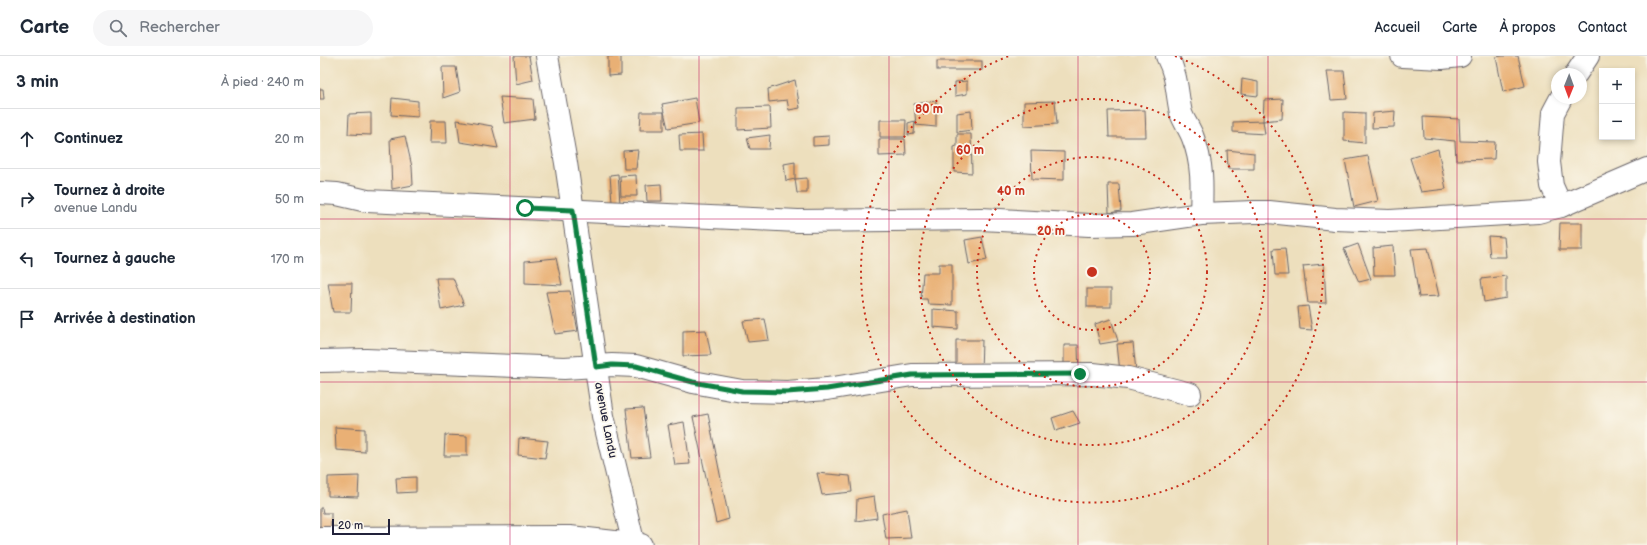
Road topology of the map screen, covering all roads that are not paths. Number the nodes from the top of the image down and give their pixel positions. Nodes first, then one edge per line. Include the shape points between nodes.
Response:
1 (547, 56) edge
2 (1167, 56) edge
3 (1402, 56) edge
4 (1460, 56) edge
5 (1588, 56) edge
6 (1580, 68) edge
7 (1558, 104) edge
8 (1647, 169) edge
9 (320, 192) edge
10 (1561, 206) junction
11 (573, 210) junction
12 (1201, 214) junction
13 (320, 361) edge
14 (596, 367) junction
15 (1190, 394) dead end
16 (320, 538) edge
17 (636, 545) edge

1 - 11 street, avenue Landu
2 - 12 street via 1177,80 1182,114 1198,152 1203,181
3 - 4 street
5 - 6 street
7 - 10 street via 1553,112 1549,162 1552,186
8 - 10 street
9 - 11 street via 367,201
10 - 12 street via 1538,212 1390,221 1335,219 1269,212
11 - 12 street via 798,221 981,219 1089,225 1132,224
11 - 14 street, avenue Landu
13 - 14 street
14 - 15 street via 636,366 693,382 742,391 787,392 827,389 912,375 1093,374 1128,378
14 - 17 street, avenue Landu via 603,416
16 - 17 street via 570,538

